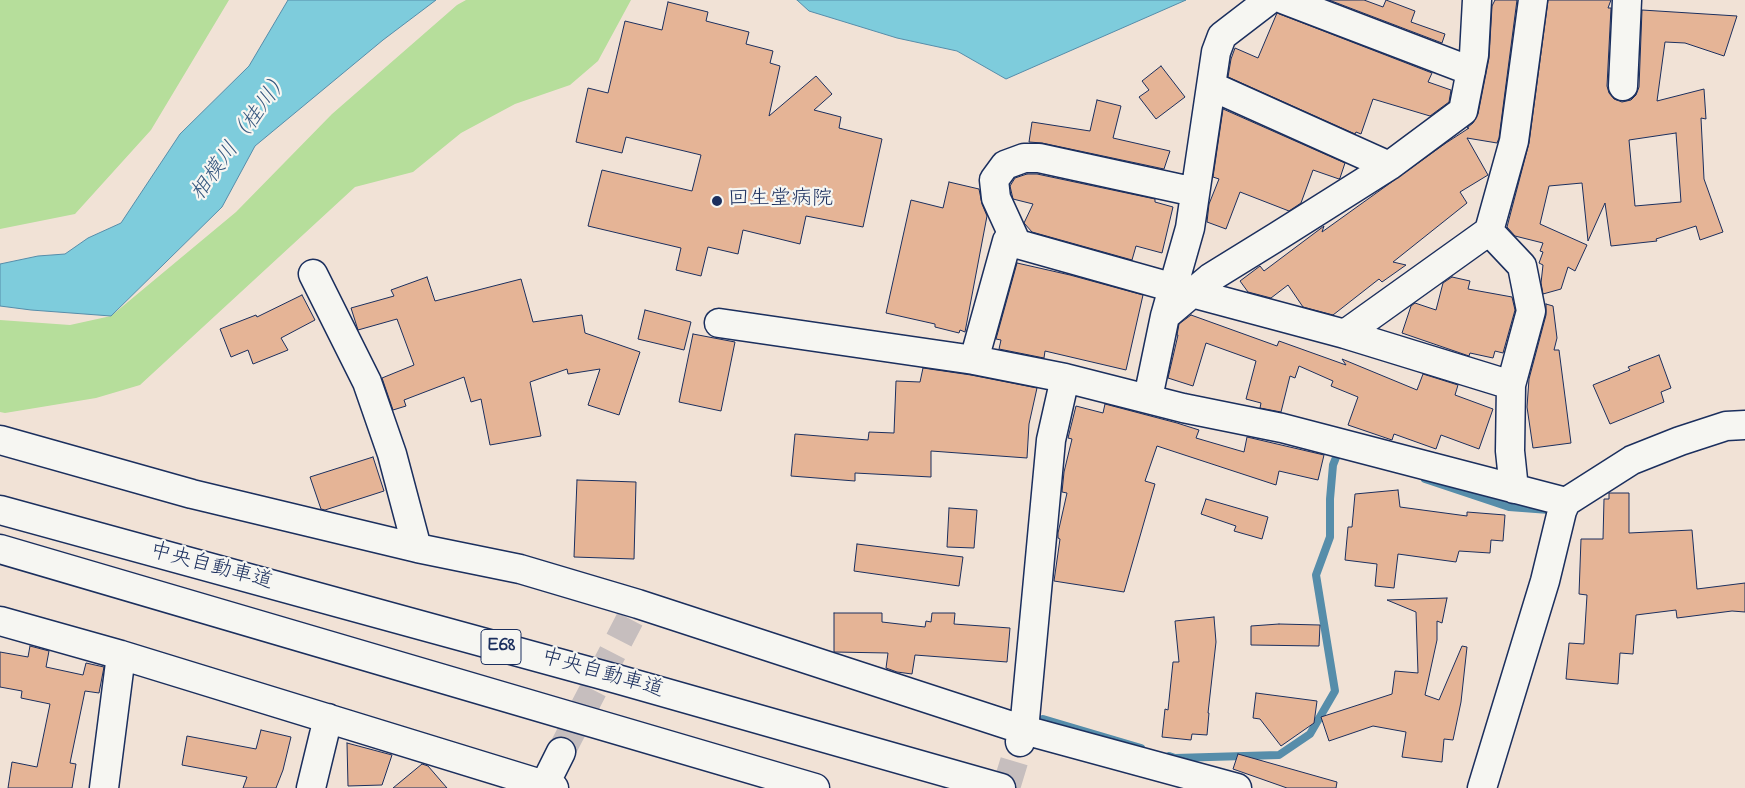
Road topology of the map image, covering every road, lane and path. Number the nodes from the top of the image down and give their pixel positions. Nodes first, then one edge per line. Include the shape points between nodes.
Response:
1 (1269, 0) edge
2 (1285, 0) edge
3 (1477, 0) edge
4 (1533, 0) edge
5 (1627, 0) edge
6 (1471, 70) junction
7 (1211, 86) junction
8 (1623, 86) dead end
9 (1389, 166) junction
10 (1195, 192) junction
11 (1489, 231) junction
12 (1017, 244) junction
13 (313, 274) dead end
14 (1182, 290) junction
15 (719, 324) dead end
16 (1345, 334) junction
17 (974, 360) junction
18 (1065, 378) junction
19 (1511, 385) junction
20 (1148, 398) junction
21 (1745, 425) edge
22 (0, 440) edge
23 (1514, 489) junction
24 (1566, 502) junction
25 (0, 510) edge
26 (417, 548) junction
27 (0, 549) edge
28 (0, 621) edge
29 (121, 655) junction
30 (328, 718) junction
31 (1022, 736) junction
32 (561, 752) tunnel mouth
33 (549, 787) edge
34 (104, 788) edge
35 (311, 788) edge
36 (815, 788) edge
37 (1001, 788) edge
38 (1237, 788) edge
39 (1482, 788) edge

1 - 7 main road via 1222,36
2 - 6 main road
3 - 6 main road
4 - 11 main road via 1514,141
5 - 8 main road
6 - 9 main road via 1463,111
7 - 9 main road
7 - 10 main road
9 - 14 main road via 1210,278
10 - 12 main road via 1039,158 1024,158 1005,165 994,180 996,198
10 - 14 main road
11 - 16 main road
11 - 19 main road via 1522,266 1531,311
12 - 14 main road
12 - 17 main road via 1007,241
13 - 26 main road via 367,382 392,454
14 - 16 main road
14 - 20 main road via 1165,316
15 - 17 main road
16 - 19 main road
17 - 18 main road
18 - 20 main road
18 - 31 main road via 1051,440
19 - 23 main road via 1510,451
20 - 23 main road via 1282,428
21 - 24 main road via 1726,426 1632,460
22 - 26 main road via 192,494
23 - 24 main road
24 - 39 main road
25 - 37 main road, 中央自動車道 / E68
26 - 31 main road via 520,569 634,611
27 - 36 main road, 中央自動車道 / E68
28 - 29 main road
29 - 30 main road
29 - 34 main road
30 - 33 main road
30 - 35 main road
31 - 38 main road
32 - 33 main road

